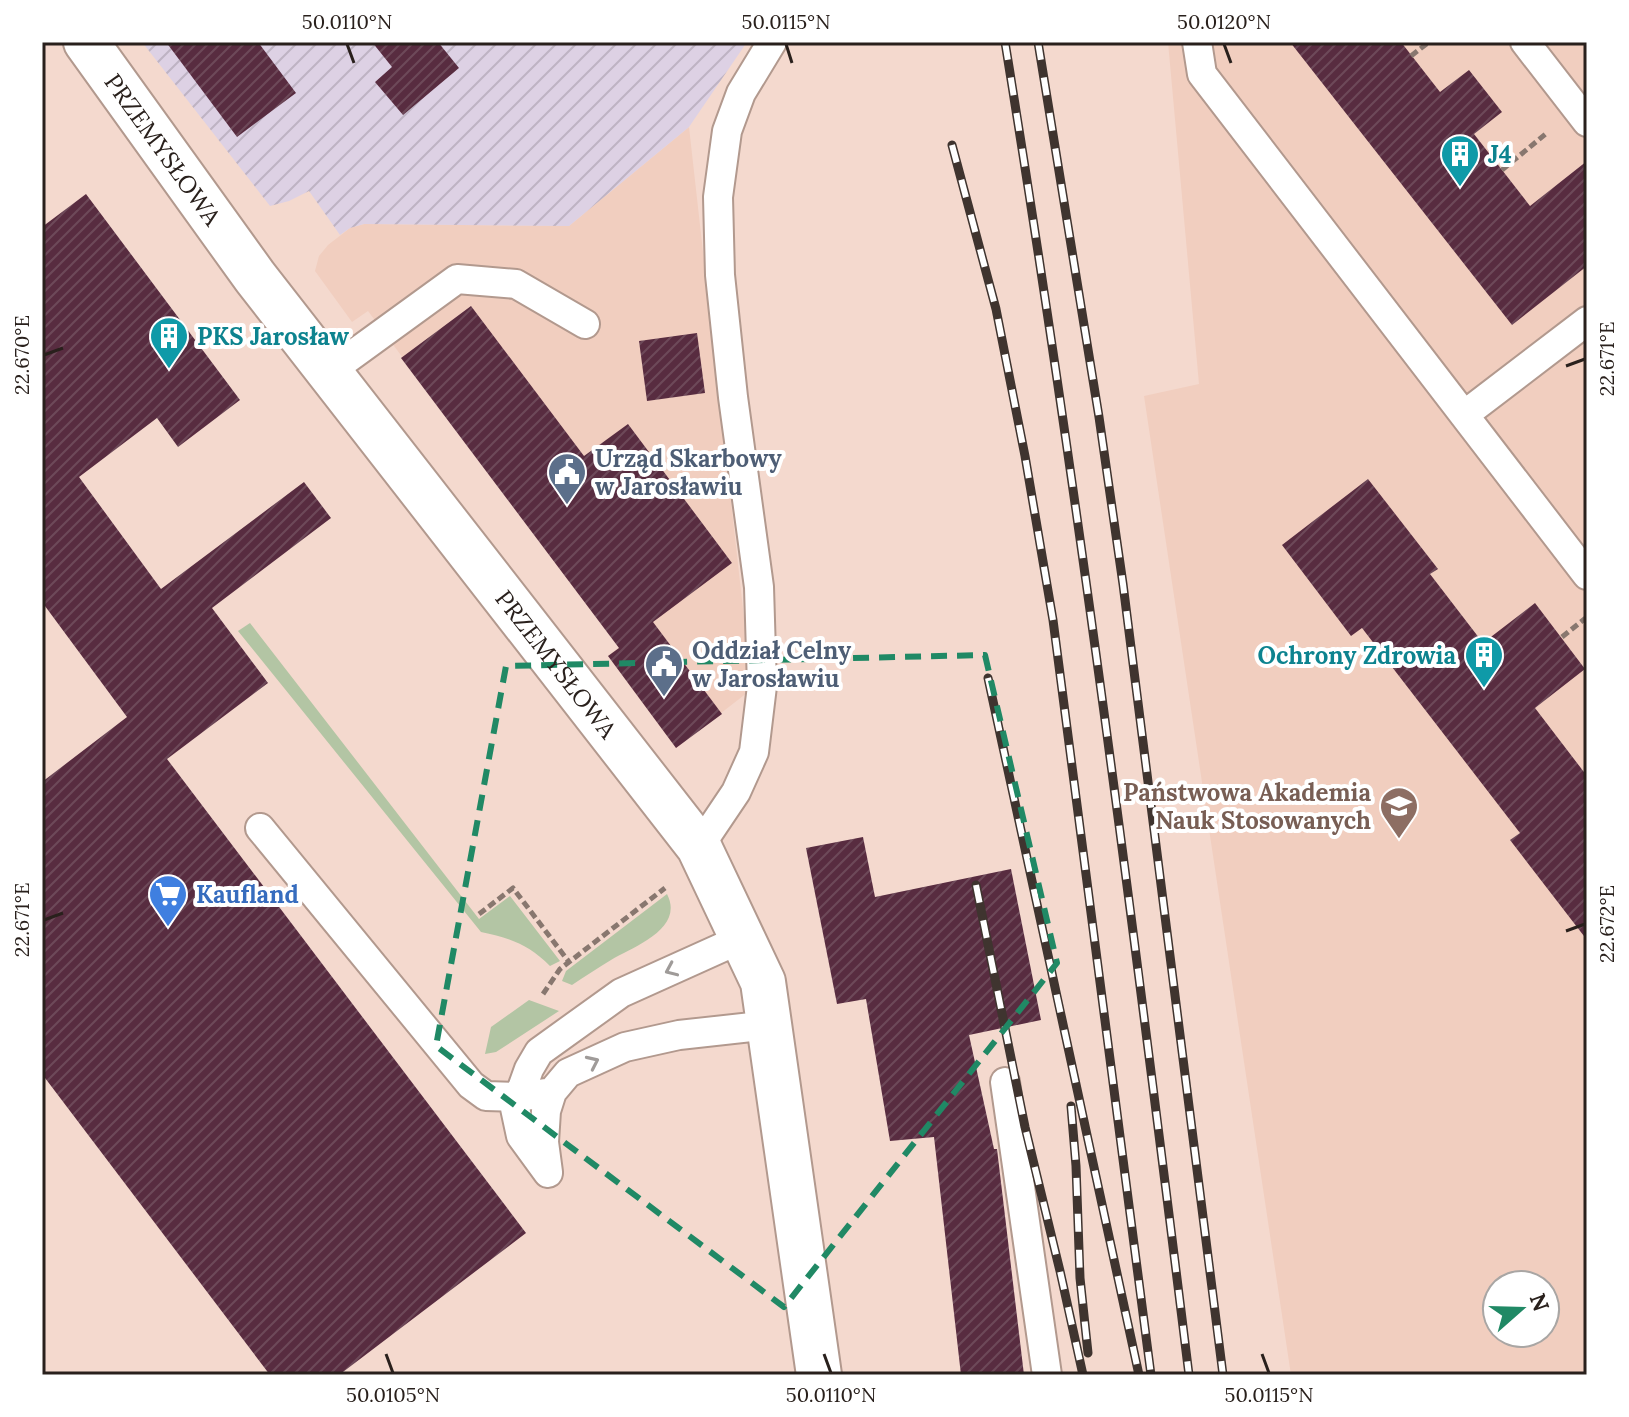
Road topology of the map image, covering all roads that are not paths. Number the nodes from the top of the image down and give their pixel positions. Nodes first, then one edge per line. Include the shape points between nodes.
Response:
1 (86, 42) edge
2 (772, 42) edge
3 (1197, 42) edge
4 (1525, 42) edge
5 (1582, 116) edge
6 (1587, 321) edge
7 (585, 324) dead end
8 (329, 372) junction
9 (1464, 415) junction
10 (1587, 575) edge
11 (260, 828) dead end
12 (699, 847) junction
13 (743, 938) junction
14 (769, 1025) junction
15 (1005, 1082) dead end
16 (552, 1092) junction
17 (519, 1097) junction
18 (819, 1375) edge
19 (1047, 1375) edge

1 - 8 street, PRZEMYSŁOWA
2 - 12 lane via 741,93 727,131 718,197 720,275 759,587 762,686 754,752 736,792
3 - 9 lane via 1202,74
4 - 5 lane
6 - 9 lane
7 - 8 lane via 516,284 457,279
8 - 12 street, PRZEMYSŁOWA
9 - 10 lane
11 - 17 lane via 471,1085 486,1096
12 - 13 street, PRZEMYSŁOWA
13 - 14 street, PRZEMYSŁOWA via 763,982
13 -> 17 lane via 621,993 539,1052
16 -> 14 lane via 568,1073 625,1047
14 - 18 street, PRZEMYSŁOWA
15 - 19 lane
16 - 17 lane
16 - 17 lane via 544,1142 548,1173 521,1136 515,1108

